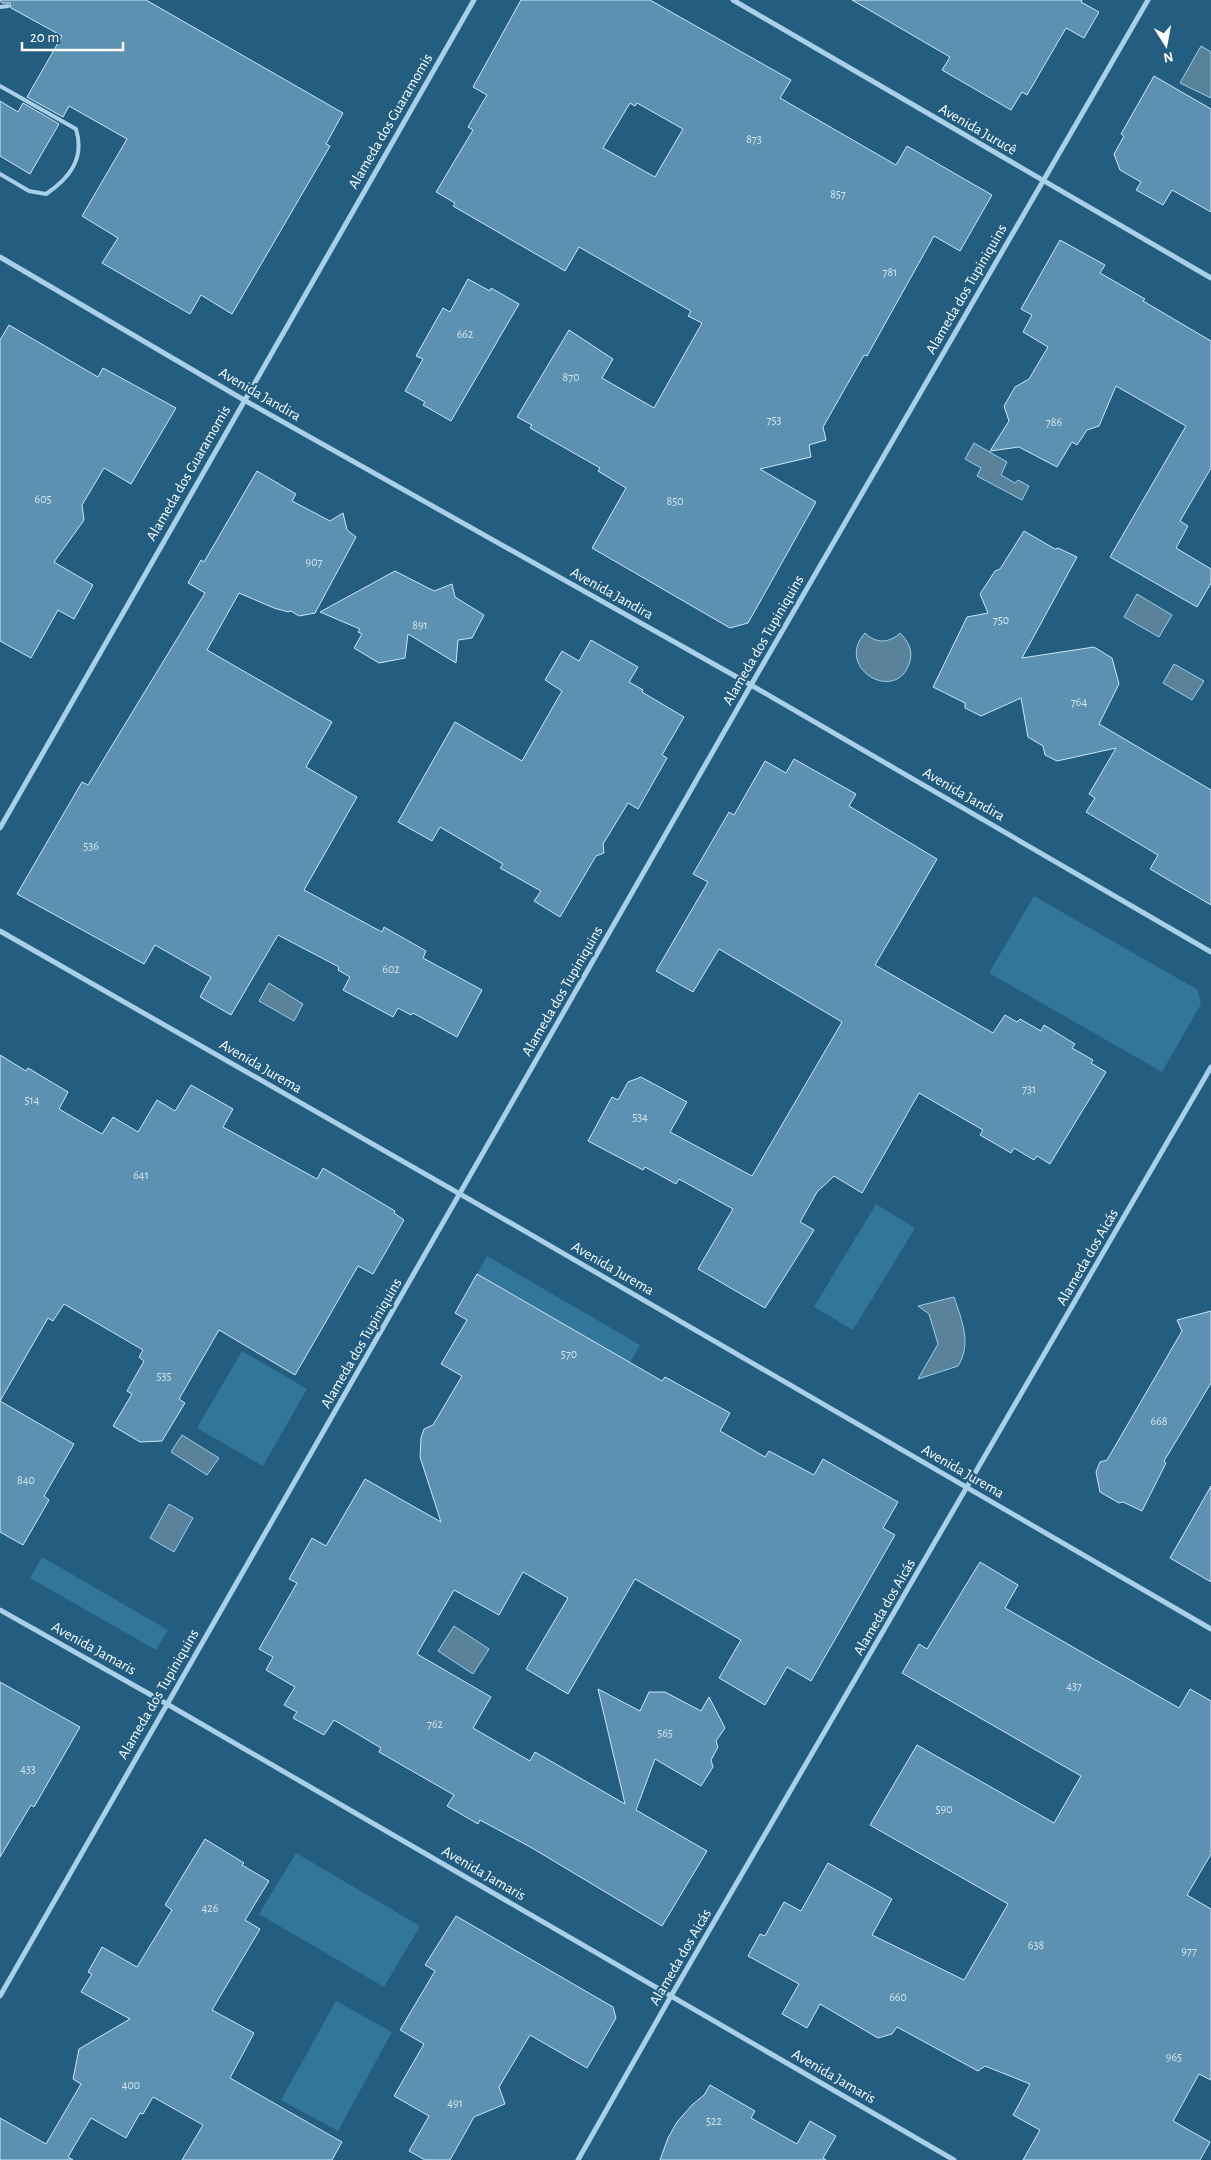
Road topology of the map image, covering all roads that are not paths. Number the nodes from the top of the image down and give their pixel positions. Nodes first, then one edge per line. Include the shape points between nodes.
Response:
1 (474, 0) edge
2 (733, 0) edge
3 (1148, 0) edge
4 (0, 6) edge
5 (8, 6) dead end
6 (0, 86) edge
7 (0, 174) edge
8 (1043, 181) junction
9 (0, 257) edge
10 (1211, 278) edge
11 (244, 400) junction
12 (751, 685) junction
13 (0, 828) edge
14 (0, 931) edge
15 (1211, 952) edge
16 (1211, 1067) edge
17 (461, 1194) junction
18 (968, 1488) junction
19 (0, 1610) edge
20 (1211, 1629) edge
21 (167, 1704) junction
22 (0, 1996) edge
23 (671, 1996) junction
24 (578, 2160) edge
25 (954, 2160) edge

1 - 11 street, Alameda dos Guaramomis
2 - 8 street, Avenida Jurucê
3 - 8 street, Alameda dos Tupiniquins
4 - 5 lane
6 - 7 lane via 76,129 80,141 79,153 63,183 46,194 30,191
8 - 10 street, Avenida Jurucê
8 - 12 street, Alameda dos Tupiniquins
9 - 11 street, Avenida Jandira
11 - 12 street, Avenida Jandira
11 - 13 street, Alameda dos Guaramomis
12 - 15 street, Avenida Jandira
12 - 17 street, Alameda dos Tupiniquins
14 - 17 street, Avenida Jurema
16 - 18 street, Alameda dos Aicás
17 - 18 street, Avenida Jurema
17 - 21 street, Alameda dos Tupiniquins
18 - 20 street, Avenida Jurema
18 - 23 street, Alameda dos Aicás
19 - 21 street, Avenida Jamaris
21 - 22 street, Alameda dos Tupiniquins
21 - 23 street, Avenida Jamaris
23 - 24 street, Alameda dos Aicás
23 - 25 street, Avenida Jamaris

